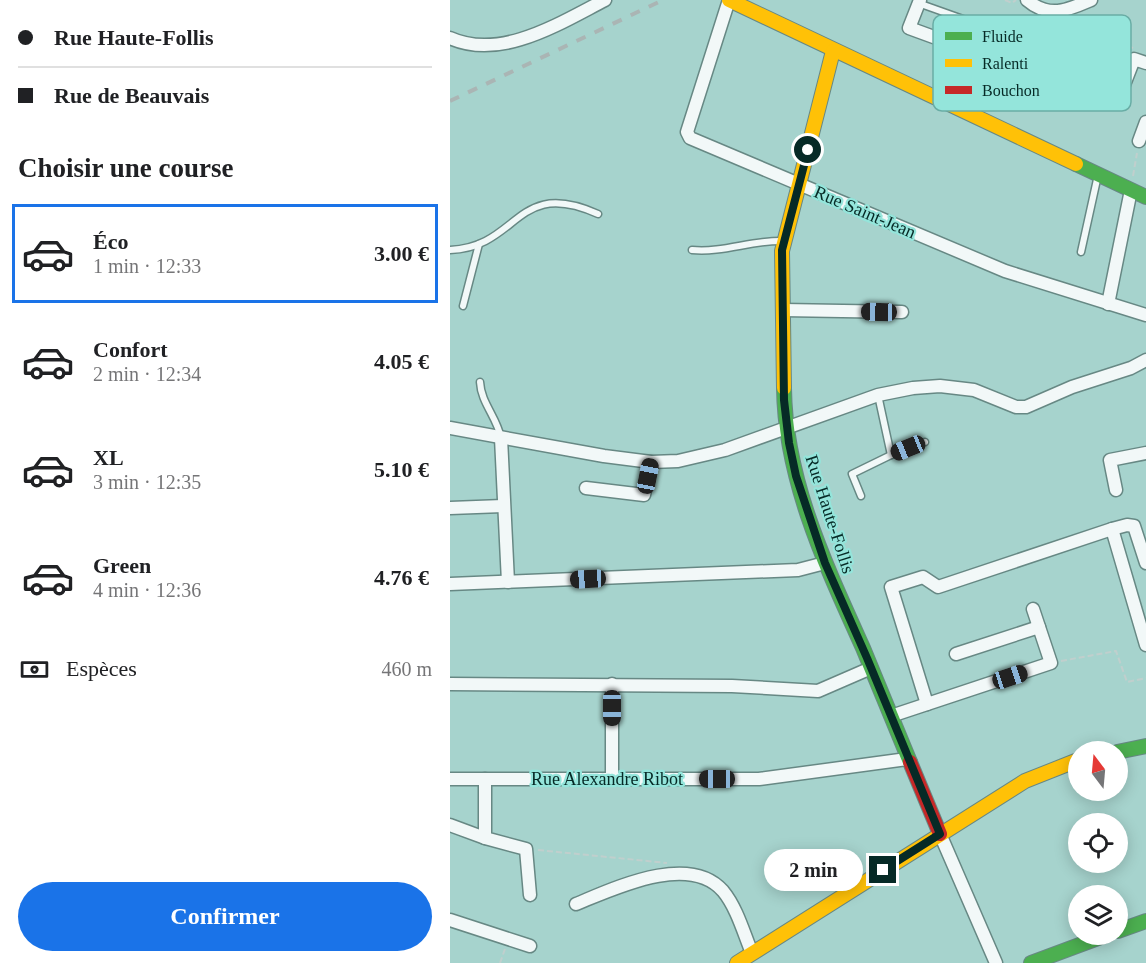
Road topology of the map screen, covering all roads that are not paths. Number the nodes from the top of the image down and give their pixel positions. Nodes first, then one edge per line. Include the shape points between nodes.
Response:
1 (604, 0) edge
2 (729, 0) edge
3 (1091, 0) edge
4 (919, 2) edge
5 (1025, 3) edge
6 (955, 15) edge
7 (1058, 15) edge
8 (1062, 15) edge
9 (933, 37) edge
10 (450, 38) edge
11 (834, 51) junction
12 (1146, 63) edge
13 (1131, 66) edge
14 (933, 97) edge
15 (963, 111) edge
16 (1146, 122) edge
17 (1139, 141) road end
18 (1098, 174) junction
19 (799, 184) junction
20 (1131, 190) junction
21 (1146, 197) edge
22 (598, 214) dead end
23 (783, 241) junction
24 (479, 244) junction
25 (450, 250) edge
26 (692, 250) dead end
27 (1081, 252) dead end
28 (1108, 304) junction
29 (463, 306) dead end
30 (783, 310) junction
31 (902, 312) dead end
32 (1146, 315) edge
33 (1146, 360) edge
34 (480, 382) dead end
35 (879, 396) junction
36 (450, 428) edge
37 (787, 428) junction
38 (501, 438) junction
39 (925, 442) dead end
40 (1146, 453) edge
41 (891, 455) junction
42 (651, 462) junction
43 (586, 488) dead end
44 (1116, 490) dead end
45 (861, 496) dead end
46 (503, 506) junction
47 (450, 508) edge
48 (1112, 529) junction
49 (825, 563) junction
50 (1146, 564) edge
51 (508, 582) junction
52 (450, 584) edge
53 (1033, 609) dead end
54 (1039, 627) junction
55 (1146, 645) edge
56 (956, 654) dead end
57 (871, 668) junction
58 (450, 684) edge
59 (612, 684) junction
60 (927, 704) junction
61 (891, 716) junction
62 (1146, 746) edge
63 (1128, 750) edge
64 (907, 759) junction
65 (1068, 764) edge
66 (450, 779) edge
67 (484, 779) junction
68 (612, 779) junction
69 (450, 825) edge
70 (940, 834) junction
71 (484, 838) junction
72 (530, 895) dead end
73 (576, 904) dead end
74 (450, 920) edge
75 (1146, 921) edge
76 (1128, 927) edge
77 (1079, 945) edge
78 (530, 946) dead end
79 (752, 954) junction
80 (736, 963) edge
81 (996, 963) edge
82 (1031, 963) edge

1 - 10 street via 518,41 487,45
2 - 11 street
2 - 19 street, Rue Saint-Jean via 687,132 690,138
3 - 8 street
4 - 6 lane
4 - 9 street via 909,28
5 - 7 street
11 - 14 street
11 - 19 street, Rue Haute-Follis
12 - 13 street via 1134,59
15 - 18 street
16 - 17 street
18 - 20 street
18 - 27 lane
19 - 23 street, Rue Haute-Follis
19 - 28 street, Rue Saint-Jean via 1005,272
20 - 21 street
20 - 28 street
22 - 24 lane via 547,202 519,215 506,230
23 - 26 lane via 764,240 710,252
23 - 30 street, Rue Haute-Follis
24 - 25 lane
24 - 29 lane
28 - 32 street, Rue Saint-Jean
30 - 31 street
30 - 37 street, Rue Haute-Follis
33 - 35 street via 1026,407 1016,407 974,390 940,386
34 - 38 lane via 481,394 499,426
35 - 37 street
35 - 41 lane
36 - 38 street
37 - 42 street via 725,450 678,461
37 - 49 street, Rue Haute-Follis via 796,476
38 - 42 street
38 - 46 street
39 - 41 lane
40 - 44 street via 1110,460
41 - 45 lane via 852,474
42 - 43 street via 644,495
46 - 47 street
46 - 51 street
48 - 50 street via 1134,526
48 - 55 street
48 - 60 street via 938,587 923,577 891,587
49 - 51 street via 798,570
49 - 57 street, Rue Haute-Follis
51 - 52 street
53 - 54 street
54 - 56 street
54 - 60 street via 1051,663
57 - 59 street via 818,691
57 - 61 street, Rue Haute-Follis
58 - 59 street
59 - 68 street
60 - 61 street
61 - 64 street, Rue Haute-Follis
62 - 63 street
64 - 68 street, Rue Alexandre Ribot via 759,779
64 - 70 street, Rue Haute-Follis
65 - 70 street via 1025,781
66 - 67 street, Rue Alexandre Ribot
67 - 68 street, Rue Alexandre Ribot
67 - 71 street
69 - 71 street
70 - 79 street
70 - 81 street, Rue Haute-Follis
71 - 72 street via 526,849
73 - 79 street via 652,877 700,877 722,891
74 - 78 street
75 - 76 street
77 - 82 street
79 - 80 street

